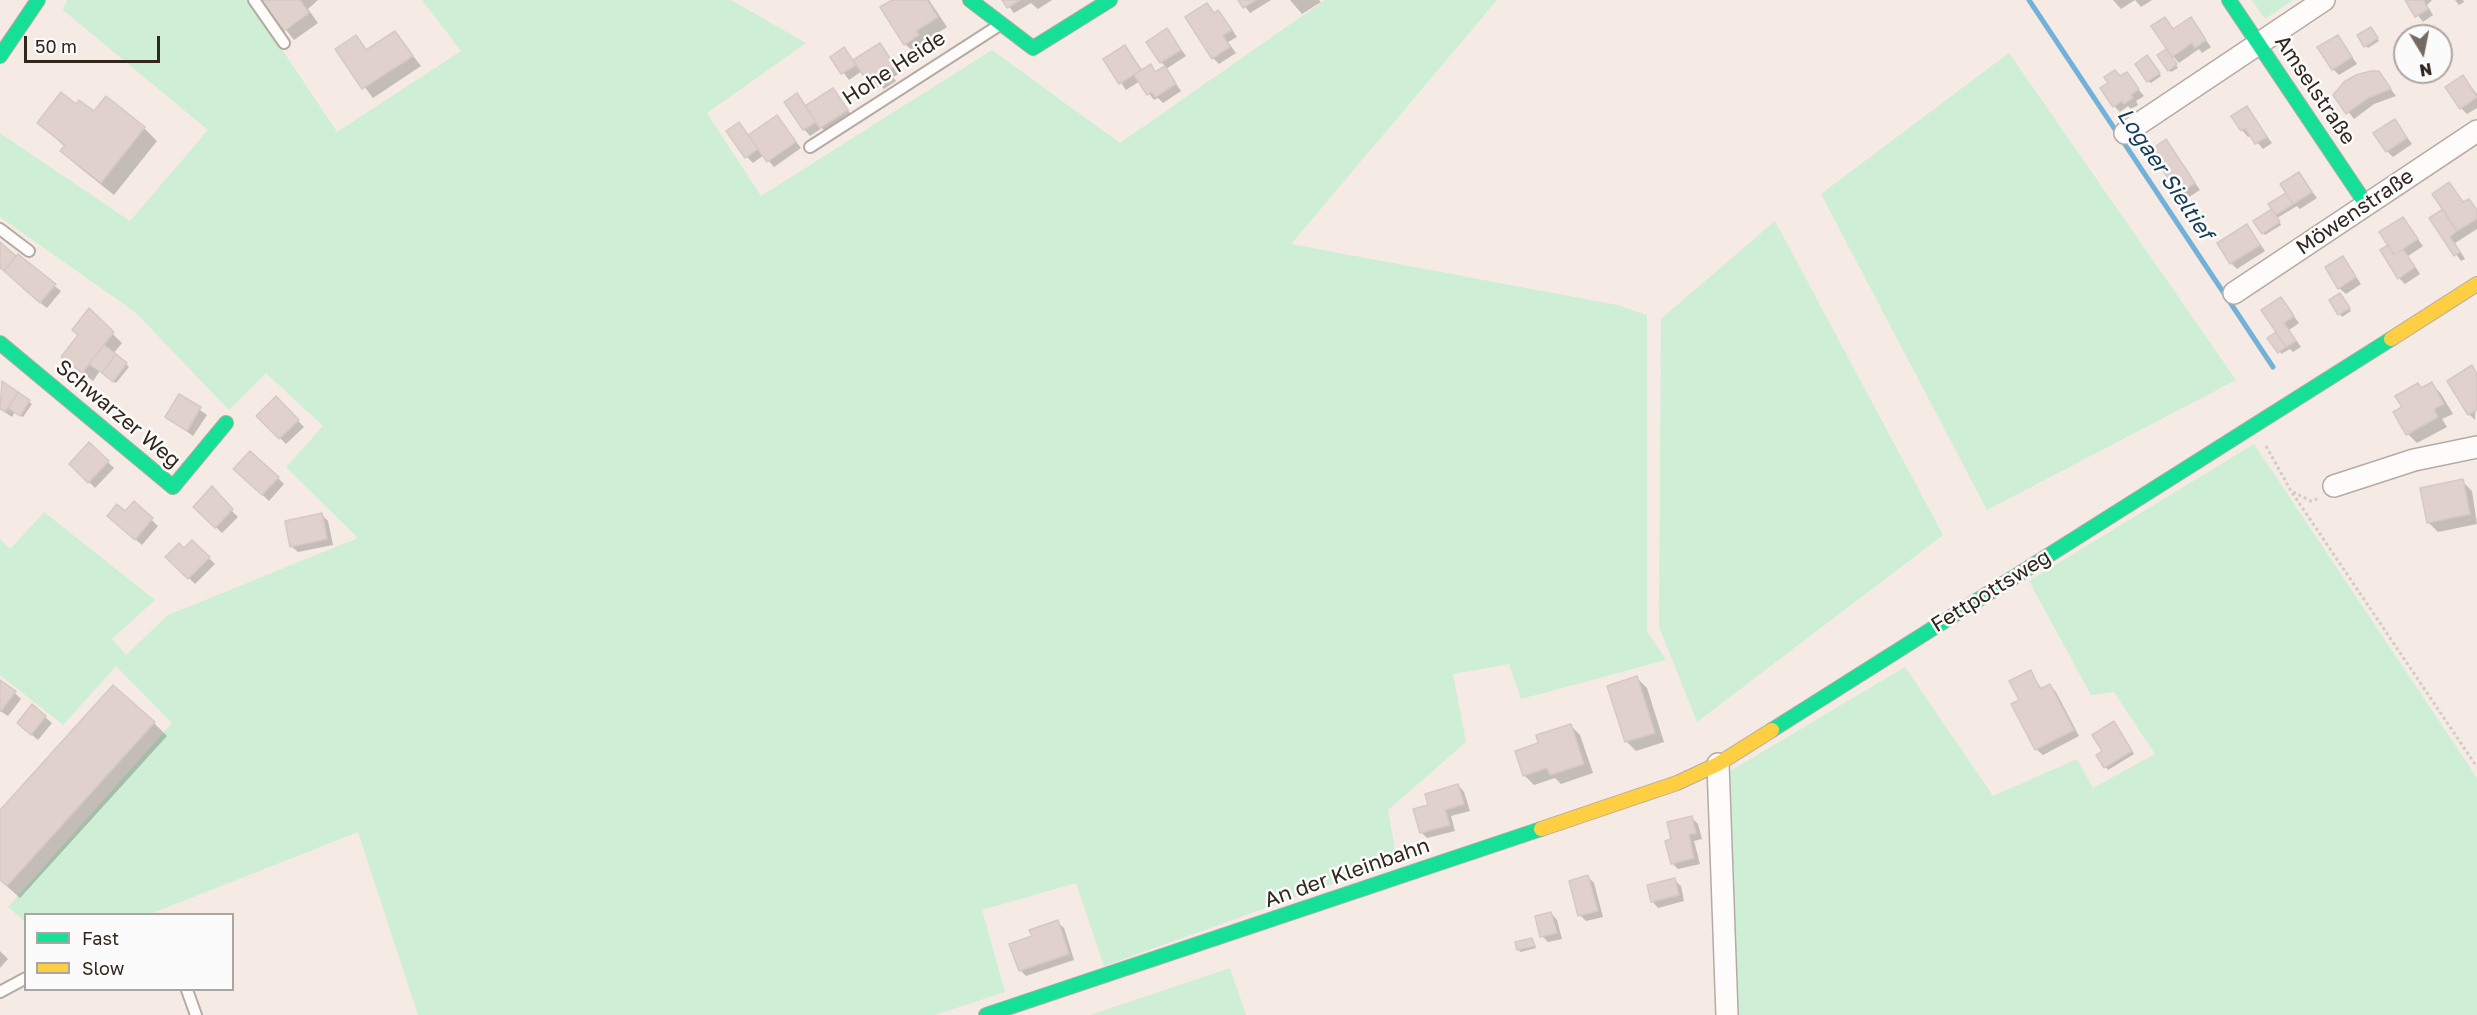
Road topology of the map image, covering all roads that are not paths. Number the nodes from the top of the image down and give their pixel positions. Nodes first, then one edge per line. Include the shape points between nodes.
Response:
1 (38, 0) edge
2 (254, 0) edge
3 (970, 0) edge
4 (1110, 0) edge
5 (2229, 0) edge
6 (2324, 0) edge
7 (1000, 24) junction
8 (284, 43) dead end
9 (2259, 43) junction
10 (0, 56) edge
11 (2477, 131) edge
12 (2125, 133) dead end
13 (810, 147) dead end
14 (2366, 204) junction
15 (0, 229) edge
16 (29, 251) dead end
17 (2477, 284) edge
18 (2234, 293) dead end
19 (0, 343) edge
20 (226, 423) dead end
21 (2476, 450) edge
22 (2334, 486) road end
23 (1718, 764) junction
24 (24, 979) edge
25 (187, 991) edge
26 (0, 992) edge
27 (196, 1015) edge
28 (986, 1015) edge
29 (1727, 1015) edge

1 - 10 street
2 - 8 lane
3 - 7 street
4 - 7 street via 1033,48
5 - 9 street, Amselstraße
6 - 9 street
7 - 13 lane, Hohe Heide
9 - 12 street
9 - 14 street, Amselstraße
11 - 14 street, Möwenstraße
14 - 18 street, Möwenstraße
15 - 16 lane
17 - 23 street, Fettpottsweg
19 - 20 street, Schwarzer Weg via 173,487
21 - 22 street via 2414,460
23 - 28 street, An der Kleinbahn via 1613,806
23 - 29 street
24 - 26 lane
25 - 27 lane

